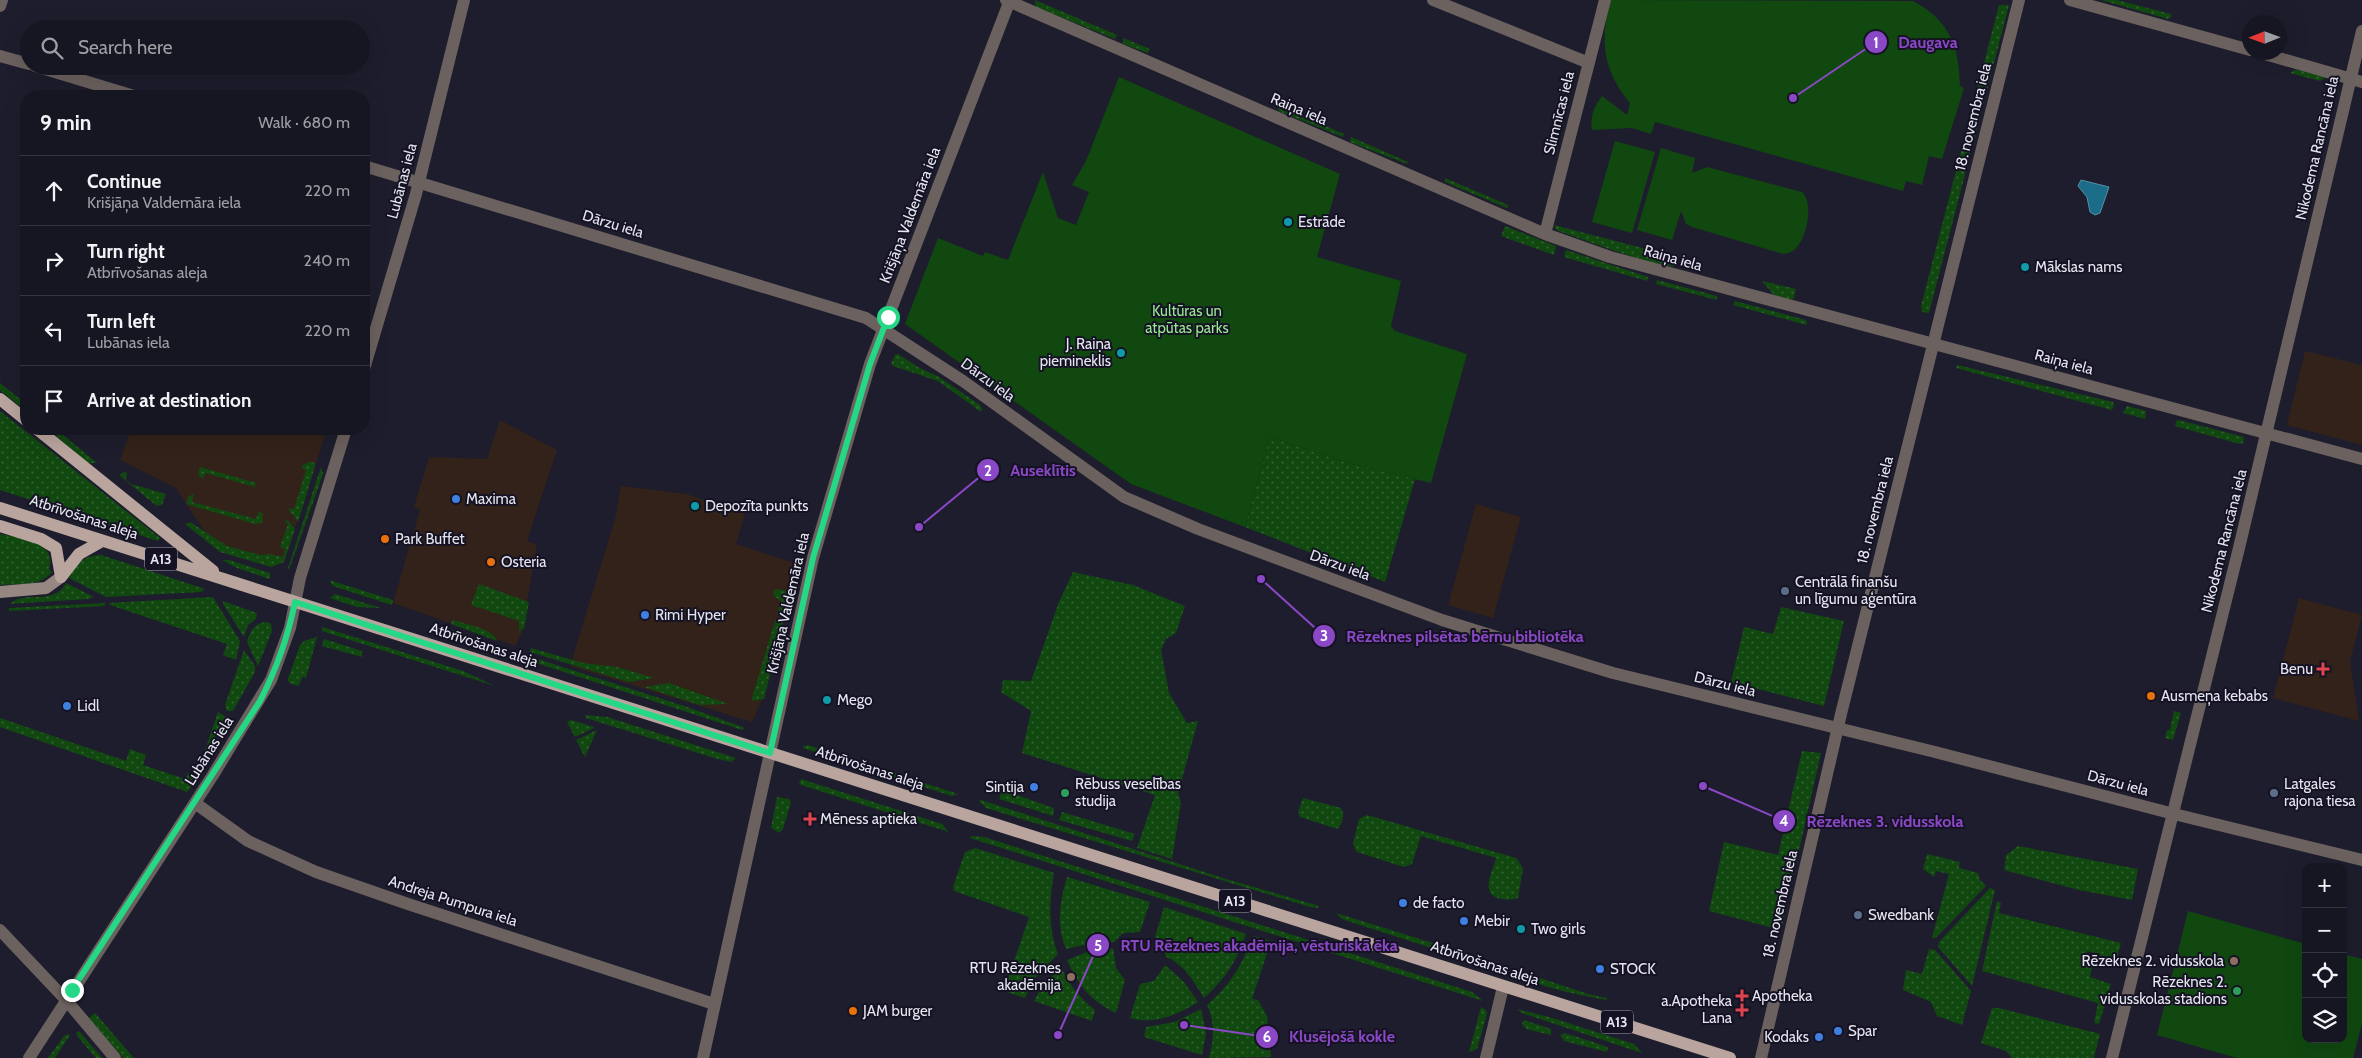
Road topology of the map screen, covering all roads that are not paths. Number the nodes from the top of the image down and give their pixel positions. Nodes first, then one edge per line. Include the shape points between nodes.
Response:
1 (2, 0) edge
2 (464, 0) edge
3 (1008, 0) edge
4 (1433, 0) edge
5 (1605, 0) edge
6 (2019, 0) edge
7 (2070, 0) edge
8 (0, 6) edge
9 (2362, 31) edge
10 (2242, 48) edge
11 (0, 56) edge
12 (2286, 60) edge
13 (20, 62) edge
14 (1589, 63) junction
15 (65, 75) edge
16 (2356, 80) edge
17 (114, 90) edge
18 (370, 168) edge
19 (419, 182) junction
20 (1545, 234) junction
21 (884, 329) junction
22 (1932, 344) junction
23 (370, 349) edge
24 (0, 399) edge
25 (20, 415) edge
26 (2267, 432) junction
27 (44, 435) edge
28 (344, 435) edge
29 (2362, 459) edge
30 (0, 508) edge
31 (0, 526) edge
32 (102, 541) junction
33 (61, 577) junction
34 (220, 578) junction
35 (0, 592) edge
36 (295, 602) junction
37 (1838, 728) junction
38 (770, 753) junction
39 (195, 802) junction
40 (2174, 814) junction
41 (2362, 860) edge
42 (0, 930) edge
43 (1503, 987) junction
44 (67, 1001) junction
45 (714, 1004) junction
46 (30, 1058) edge
47 (115, 1058) edge
48 (703, 1058) edge
49 (1486, 1058) edge
50 (1730, 1058) edge
51 (1761, 1058) edge
52 (2112, 1058) edge

1 - 8 street
2 - 19 street, Lubānas iela
3 - 20 street, Raiņa iela
3 - 21 street, Krišjāņa Valdemāra iela
4 - 14 street
5 - 14 street, Slimnīcas iela
6 - 22 street, 18. novembra iela
7 - 10 street
9 - 16 street, Nikodema Rancāna iela
11 - 13 street
12 - 16 street
14 - 20 street, Slimnīcas iela
15 - 17 street
16 - 26 street, Nikodema Rancāna iela
18 - 19 street, Dārzu iela
19 - 21 street, Dārzu iela via 842,309
19 - 23 street, Lubānas iela
20 - 22 street, Raiņa iela via 1672,275
21 - 37 street, Dārzu iela via 963,381 1124,497 1198,530 1442,620 1613,673
21 - 38 street, Krišjāņa Valdemāra iela via 870,364 813,558
22 - 26 street, Raiņa iela
22 - 37 street, 18. novembra iela
24 - 25 main road
26 - 29 street, Raiņa iela
26 - 40 street, Nikodema Rancāna iela
27 - 34 main road
28 - 36 street, Lubānas iela
30 - 32 main road, Atbrīvošanas aleja / A13
31 - 33 main road via 41,539 56,548
32 - 33 main road via 79,554
32 - 34 main road, Atbrīvošanas aleja / A13
33 - 35 main road via 46,588
34 - 36 main road, Atbrīvošanas aleja / A13
36 - 38 main road, Atbrīvošanas aleja / A13
36 - 39 street, Lubānas iela via 290,628 271,680
37 - 40 street, Dārzu iela
37 - 51 street, 18. novembra iela
38 - 43 main road, Atbrīvošanas aleja / A13
38 - 45 street, Krišjāņa Valdemāra iela
39 - 44 street, Lubānas iela
39 - 45 street, Andreja Pumpura iela via 248,841 316,872
40 - 41 street, Dārzu iela
40 - 52 street, Nikodema Rancāna iela
42 - 44 street
43 - 49 street
43 - 50 main road, Atbrīvošanas aleja / A13
44 - 46 street, Lubānas iela
44 - 47 street
45 - 48 street, Krišjāņa Valdemāra iela

